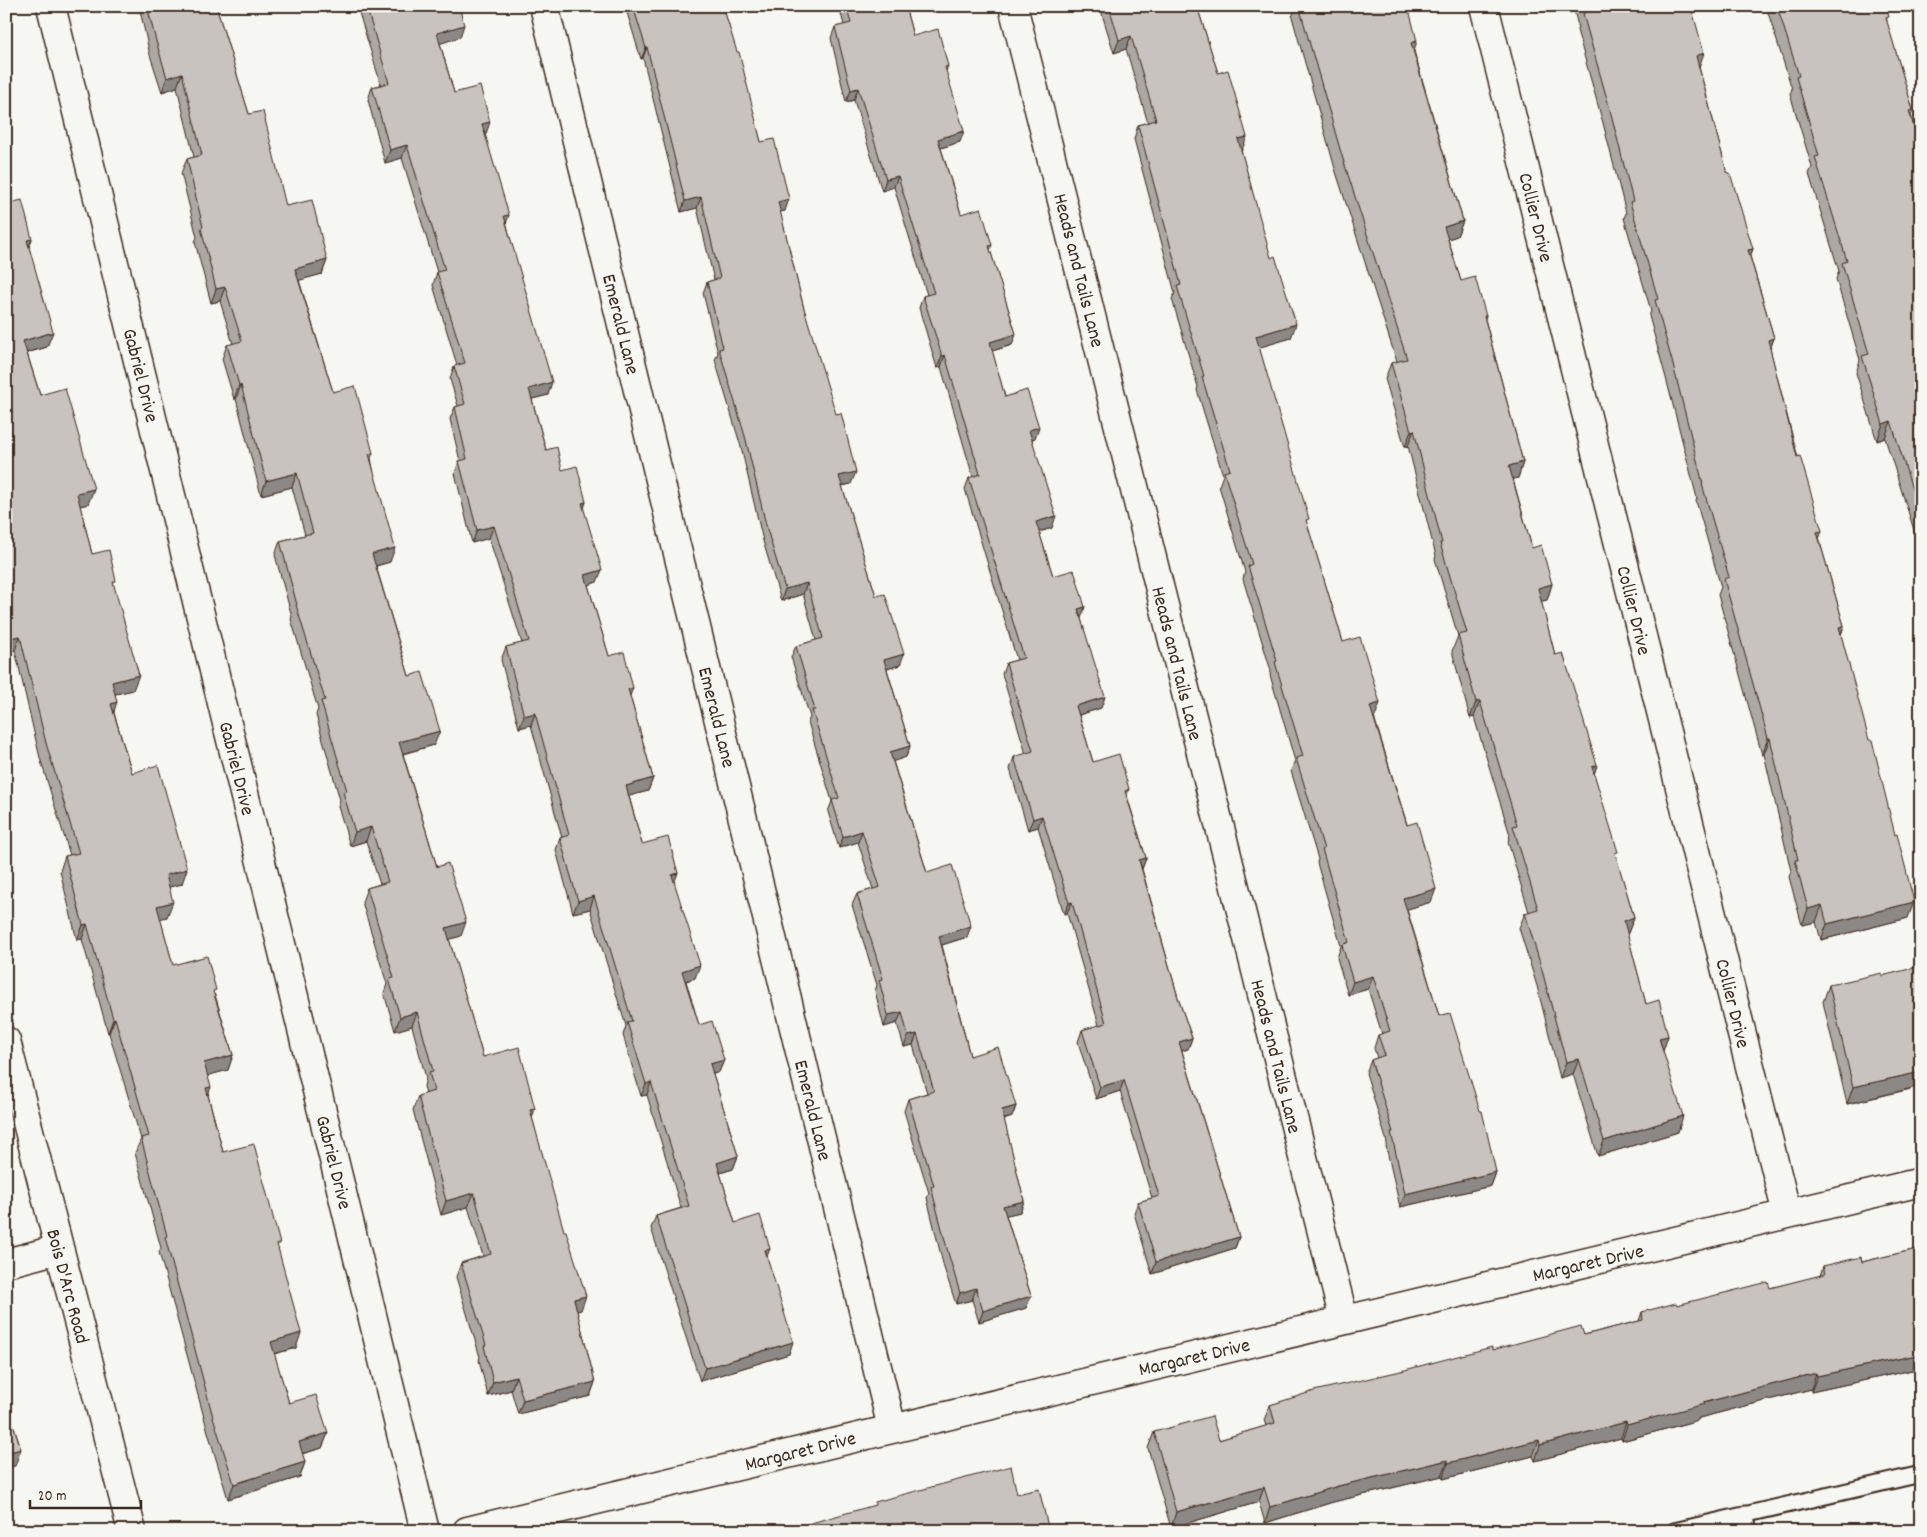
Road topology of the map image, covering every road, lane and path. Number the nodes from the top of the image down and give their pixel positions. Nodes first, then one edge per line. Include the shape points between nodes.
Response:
1 (51, 6) edge
2 (544, 6) edge
3 (1013, 6) edge
4 (1484, 6) edge
5 (6, 1041) edge
6 (1921, 1182) edge
7 (1787, 1214) junction
8 (59, 1249) junction
9 (6, 1263) edge
10 (1344, 1320) junction
11 (892, 1428) junction
12 (1921, 1474) edge
13 (1745, 1514) junction
14 (132, 1531) edge
15 (425, 1531) edge
16 (467, 1531) edge
17 (1674, 1531) edge
18 (1749, 1531) edge

1 - 15 street, Gabriel Drive
2 - 11 street, Emerald Lane
3 - 10 street, Heads and Tails Lane
4 - 7 street, Collier Drive
5 - 8 street, Bois D'Arc Road
6 - 7 street, Margaret Drive
7 - 10 street, Margaret Drive
8 - 9 street
8 - 14 street, Bois D'Arc Road
10 - 11 street, Margaret Drive
11 - 16 street, Margaret Drive
12 - 13 lane
13 - 17 lane
13 - 18 lane

